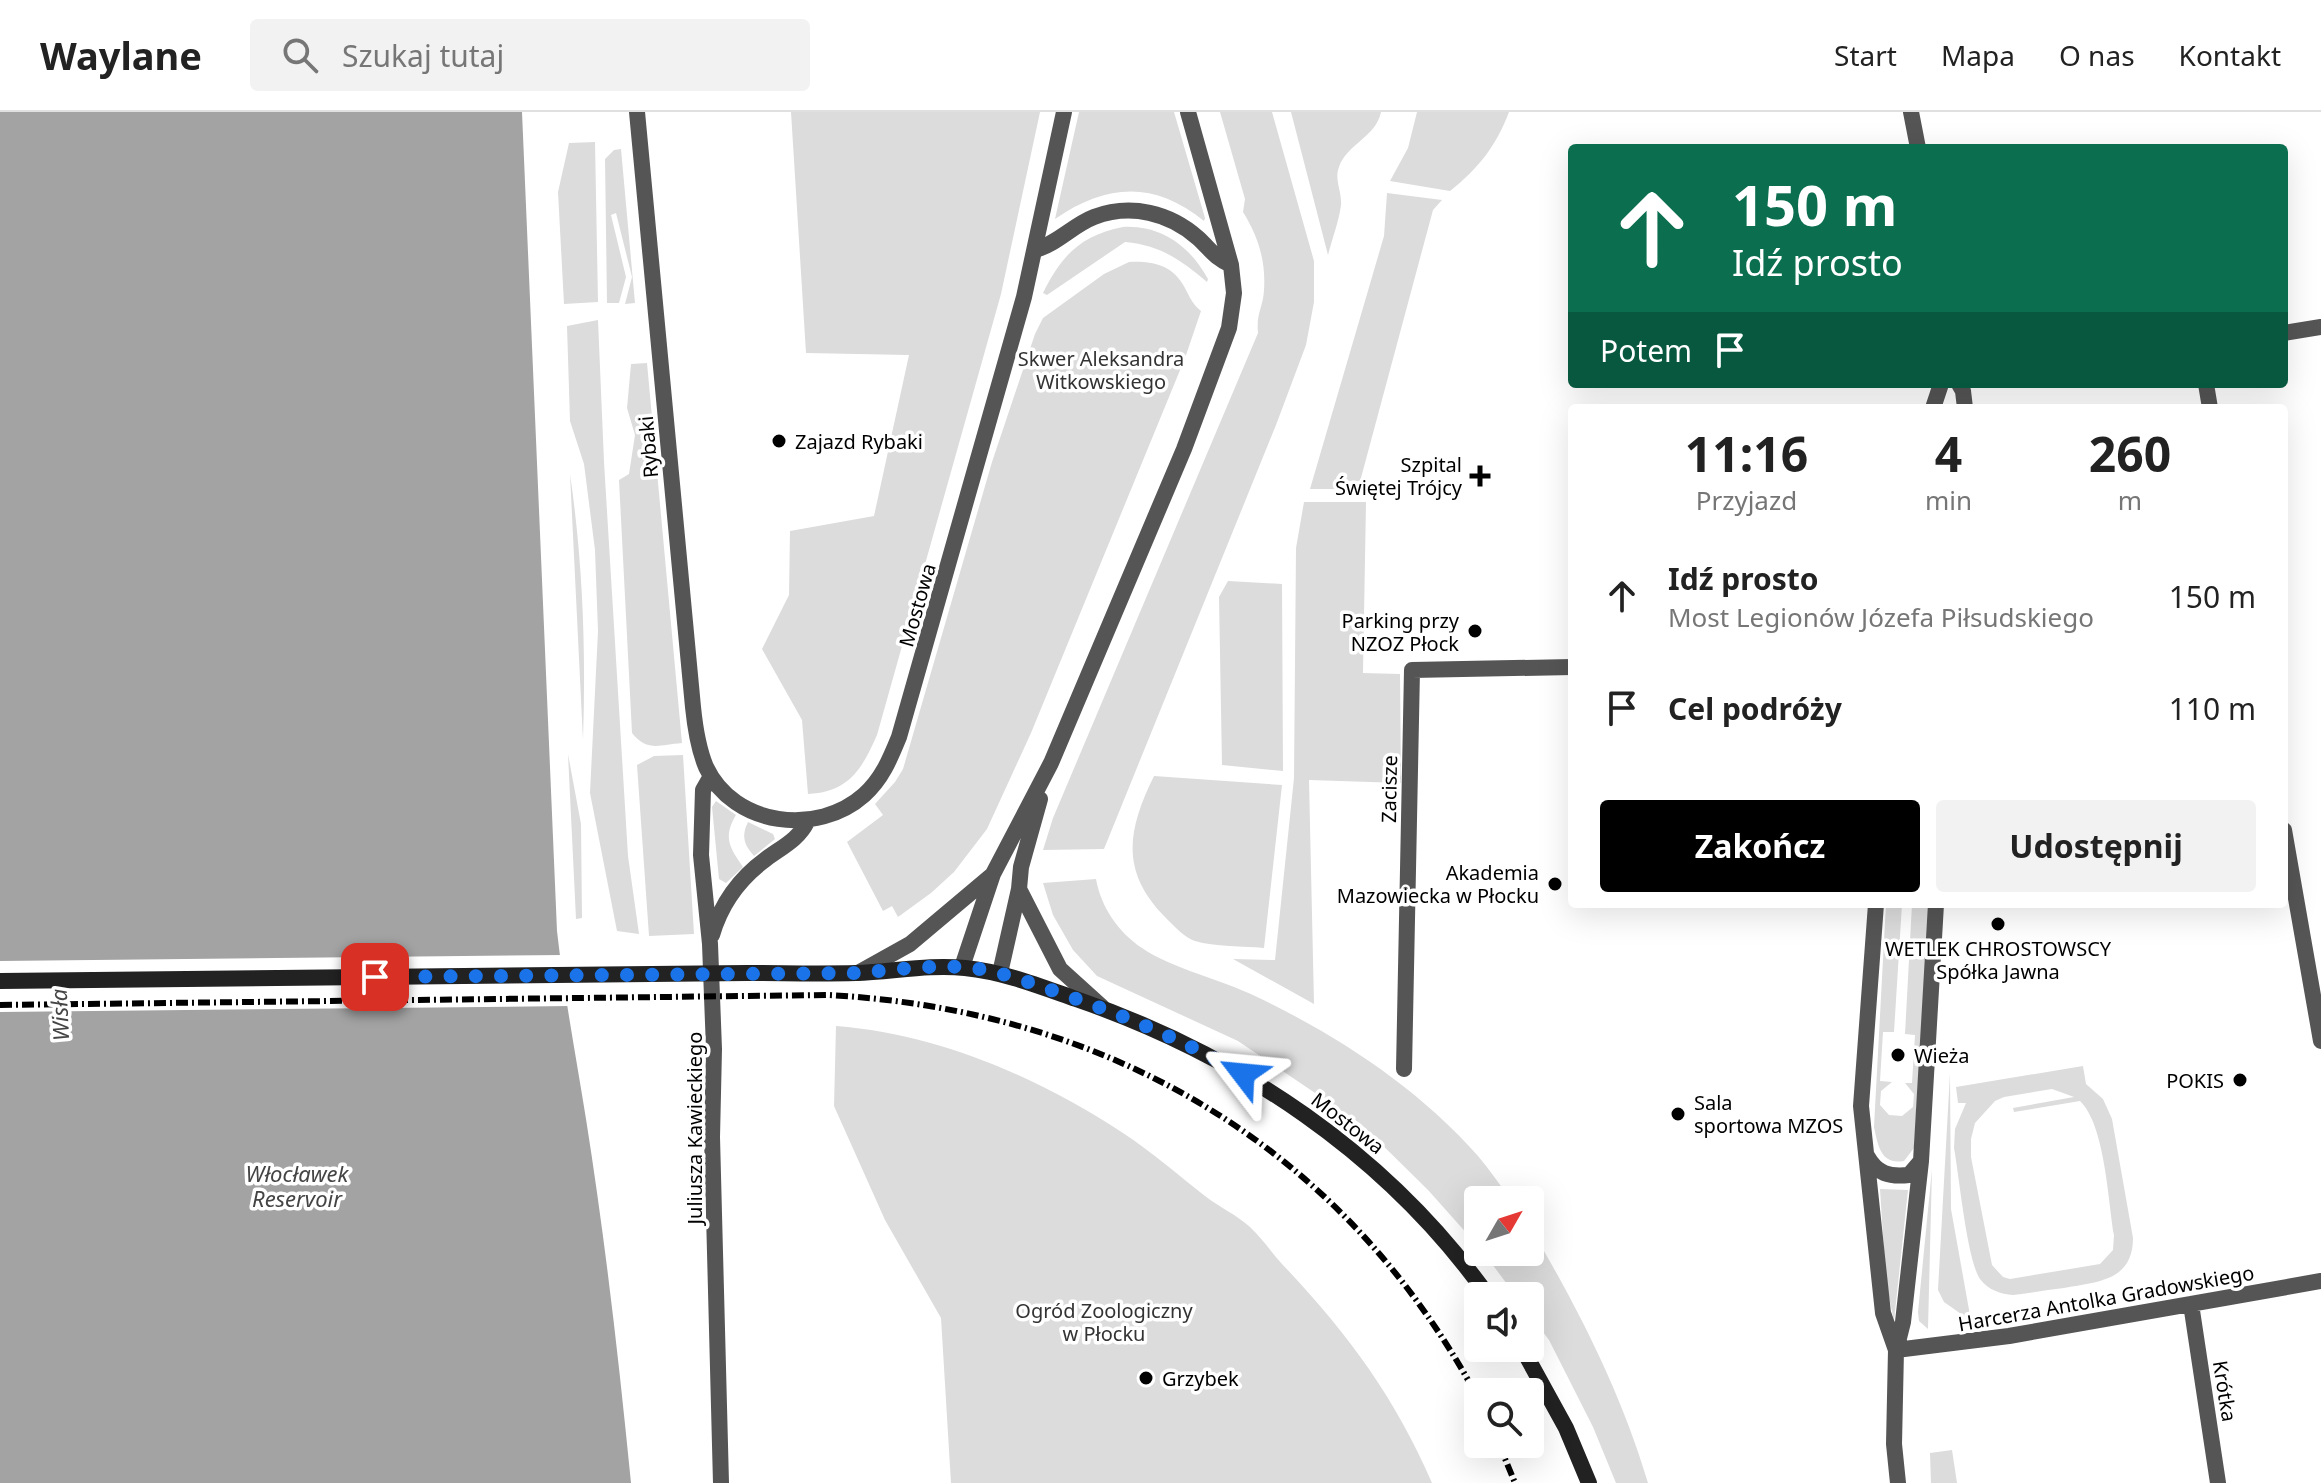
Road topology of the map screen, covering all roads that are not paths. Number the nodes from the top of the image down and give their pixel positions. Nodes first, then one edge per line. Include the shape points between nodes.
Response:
1 (637, 112) edge
2 (1064, 112) edge
3 (1188, 112) edge
4 (1911, 112) edge
5 (1917, 144) edge
6 (1035, 250) junction
7 (1231, 265) junction
8 (2321, 327) edge
9 (2288, 332) edge
10 (1568, 667) edge
11 (1051, 763) junction
12 (711, 776) junction
13 (807, 822) junction
14 (2288, 853) edge
15 (993, 874) junction
16 (1019, 889) junction
17 (1876, 908) edge
18 (1936, 908) edge
19 (710, 944) junction
20 (962, 967) junction
21 (858, 973) junction
22 (1000, 973) junction
23 (0, 981) edge
24 (1103, 1008) junction
25 (2321, 1041) edge
26 (1404, 1069) dead end
27 (1864, 1151) junction
28 (1921, 1161) junction
29 (2321, 1281) edge
30 (1477, 1282) edge
31 (2191, 1304) junction
32 (1896, 1350) junction
33 (1530, 1362) edge
34 (721, 1483) edge
35 (1589, 1483) edge
36 (1898, 1483) edge
37 (2218, 1483) edge

1 - 12 street, Rybaki via 693,707
2 - 6 street, Mostowa
3 - 7 street, Mostowa
4 - 5 street
6 - 7 street via 1094,217 1140,211 1176,222 1216,259
6 - 13 street, Mostowa via 899,737 886,767 865,794 840,811
7 - 11 street, Mostowa via 1233,310 1224,346
8 - 9 street
10 - 26 street, Zacisze via 1412,670
11 - 15 street, Mostowa
11 - 16 street, Mostowa
12 - 13 street, Mostowa via 751,810
12 - 19 street, Juliusza Kawieckiego via 703,790 701,842
13 - 19 street via 796,838 736,887 717,918
14 - 25 street
15 - 20 street, Mostowa
15 - 21 street, Mostowa via 910,944
16 - 22 street, Mostowa
16 - 24 street, Mostowa via 1060,969
17 - 27 street via 1861,1106
18 - 28 street
19 - 34 street, Juliusza Kawieckiego
20 - 21 main road, Mostowa
20 - 22 main road, Mostowa
21 - 23 main road, Mostowa, bridge
22 - 24 main road, Mostowa
24 - 30 main road, Mostowa via 1217,1060 1318,1124 1409,1202
27 - 28 street via 1879,1172 1894,1176 1909,1175
27 - 32 street via 1883,1313
28 - 32 street
29 - 31 street, Harcerza Antolka Gradowskiego
31 - 32 street, Harcerza Antolka Gradowskiego
31 - 37 street, Krótka
32 - 36 street
33 - 35 main road

